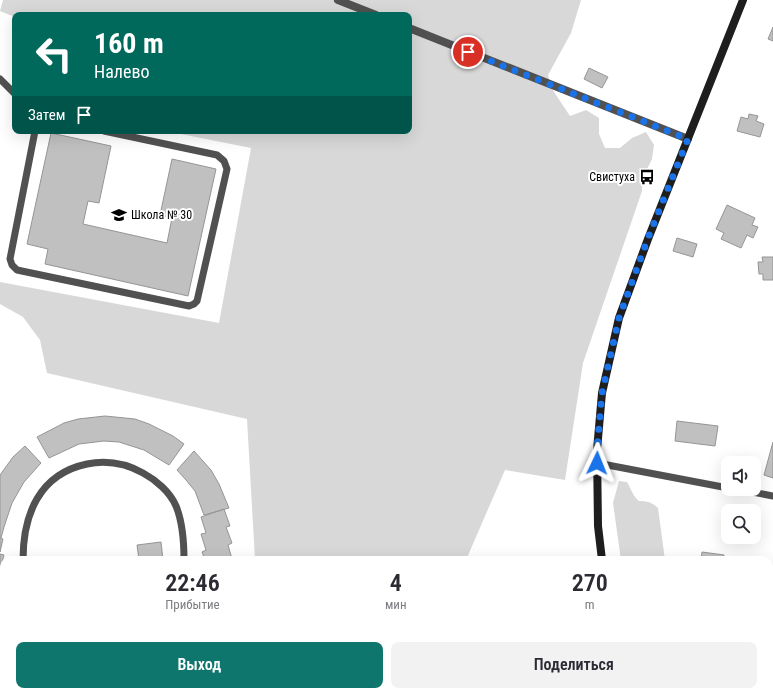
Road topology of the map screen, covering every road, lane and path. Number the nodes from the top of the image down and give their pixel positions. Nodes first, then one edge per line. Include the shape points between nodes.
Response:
1 (338, 0) edge
2 (743, 0) edge
3 (368, 12) edge
4 (412, 29) edge
5 (0, 79) edge
6 (12, 91) edge
7 (34, 134) edge
8 (117, 134) edge
9 (688, 139) junction
10 (597, 463) junction
11 (721, 487) edge
12 (761, 494) edge
13 (773, 496) edge
14 (23, 556) edge
15 (184, 556) edge
16 (602, 556) edge

1 - 3 street
2 - 9 main road
4 - 9 street
5 - 6 lane
7 - 8 lane via 10,259 12,265 17,270 189,306 194,304 197,301 226,169 224,161 216,156
9 - 10 main road via 619,318 602,393
10 - 11 lane
10 - 16 main road via 598,526
12 - 13 lane
14 - 15 lane via 26,526 33,505 45,486 60,474 99,461 135,468 164,489 176,505 181,520

